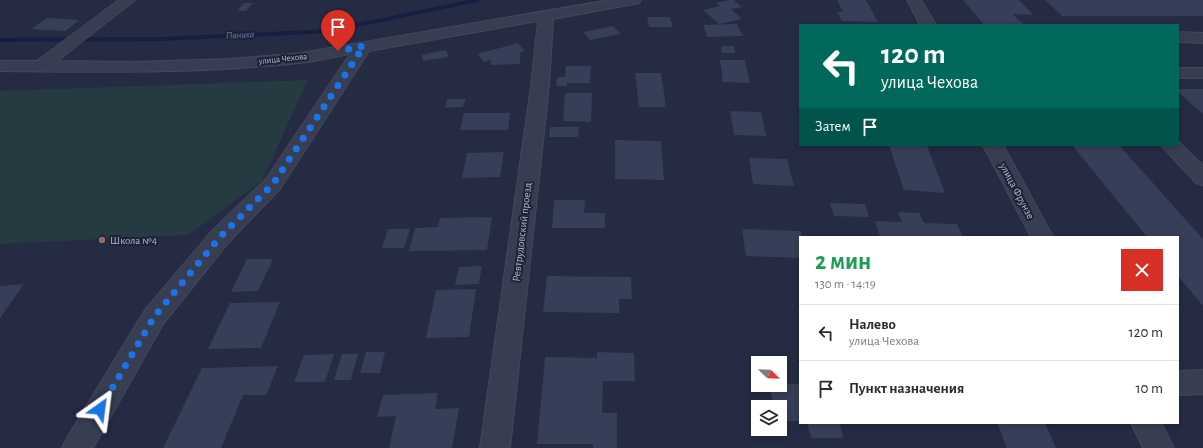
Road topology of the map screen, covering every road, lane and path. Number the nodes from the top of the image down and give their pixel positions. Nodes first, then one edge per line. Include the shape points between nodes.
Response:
1 (128, 0) edge
2 (634, 0) edge
3 (914, 0) edge
4 (546, 16) junction
5 (927, 24) edge
6 (1179, 38) edge
7 (1203, 38) edge
8 (364, 46) junction
9 (0, 66) edge
10 (40, 66) junction
11 (1179, 73) edge
12 (1203, 73) edge
13 (994, 146) edge
14 (1172, 146) edge
15 (1203, 178) edge
16 (1041, 236) edge
17 (1203, 382) edge
18 (1179, 383) edge
19 (1146, 424) edge
20 (77, 448) edge
21 (495, 448) edge
22 (1160, 448) edge

1 - 10 street
2 - 4 street, улица Чехова
3 - 5 street
4 - 8 street, улица Чехова
4 - 21 street, Ревтрудовский проезд via 540,86
6 - 7 street
8 - 10 street, улица Чехова via 301,58 229,64
8 - 20 street via 273,184 220,237 154,317
9 - 10 street, улица Чехова
11 - 12 street
13 - 16 street, улица Фрунзе
14 - 15 street
17 - 18 street
19 - 22 street

